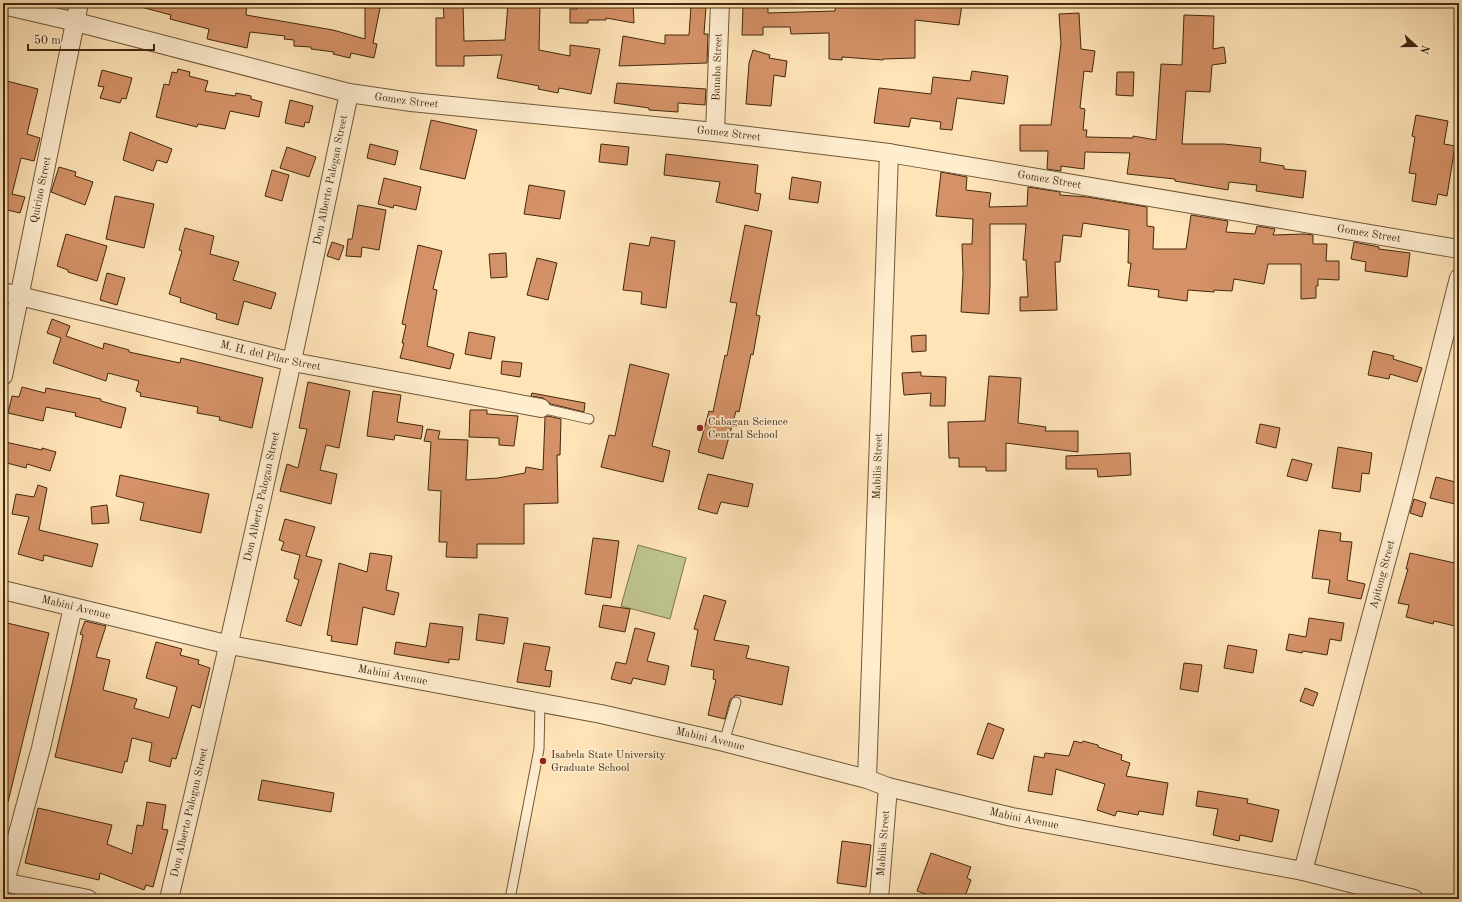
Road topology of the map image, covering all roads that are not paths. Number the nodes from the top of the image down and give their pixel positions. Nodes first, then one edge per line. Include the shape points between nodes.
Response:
1 (79, 3) edge
2 (720, 3) edge
3 (3, 6) edge
4 (76, 22) junction
5 (349, 93) junction
6 (715, 132) junction
7 (889, 153) junction
8 (1459, 248) edge
9 (1459, 278) edge
10 (11, 293) edge
11 (293, 362) junction
12 (3, 376) edge
13 (541, 408) joint
14 (589, 419) dead end
15 (3, 590) edge
16 (73, 607) junction
17 (230, 645) junction
18 (736, 702) dead end
19 (540, 703) junction
20 (724, 742) junction
21 (866, 779) junction
22 (888, 787) junction
23 (1303, 871) junction
24 (4, 882) edge
25 (26, 893) edge
26 (88, 899) edge
27 (169, 899) edge
28 (510, 899) edge
29 (879, 899) edge
30 (1414, 899) edge

1 - 4 street, Quirino Street
2 - 6 street, Banaba Street
3 - 4 street, Gomez Street
4 - 5 street, Gomez Street
4 - 10 street, Quirino Street
5 - 6 street, Gomez Street via 411,102
5 - 11 street, Don Alberto Palogan Street
6 - 7 street, Gomez Street
7 - 8 street, Gomez Street
7 - 21 street, Mabilis Street
9 - 23 street, Apitong Street
10 - 11 street, M. H. del Pilar Street
10 - 12 street, Quirino Street
11 - 13 street, M. H. del Pilar Street
11 - 17 street, Don Alberto Palogan Street
13 - 14 lane
15 - 16 street, Mabini Avenue
16 - 17 street, Mabini Avenue
16 - 24 street via 41,748
17 - 19 street, Mabini Avenue
17 - 27 street, Don Alberto Palogan Street
18 - 20 lane
19 - 20 street, Mabini Avenue
19 - 28 lane via 539,749
20 - 21 street, Mabini Avenue
21 - 22 street, Mabini Avenue
22 - 23 street, Mabini Avenue via 1012,816
22 - 29 street, Mabilis Street
23 - 30 street, Mabini Avenue
24 - 25 street
25 - 26 street

